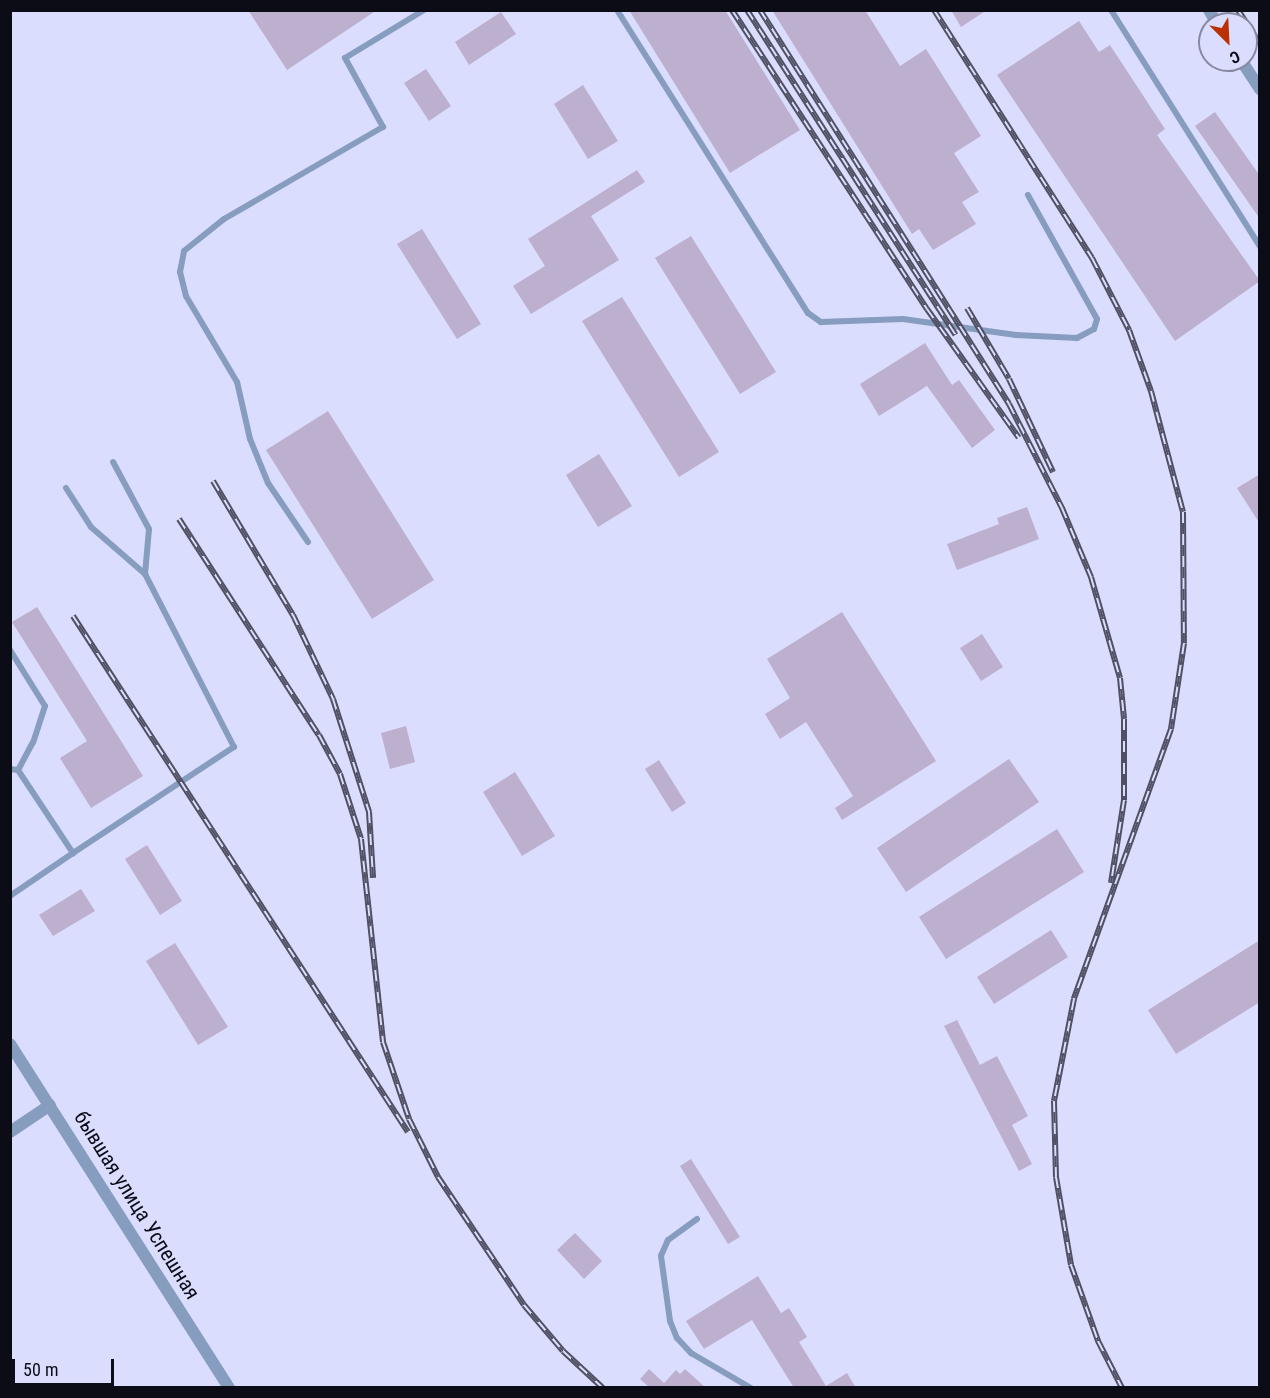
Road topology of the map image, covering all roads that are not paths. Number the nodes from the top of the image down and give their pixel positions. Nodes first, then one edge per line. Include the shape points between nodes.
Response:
1 (424, 10) edge
2 (617, 10) edge
3 (1111, 10) edge
4 (1248, 72) edge
5 (1260, 89) edge
6 (1028, 195) dead end
7 (1260, 247) edge
8 (113, 462) dead end
9 (66, 488) dead end
10 (308, 542) dead end
11 (146, 574) junction
12 (10, 650) edge
13 (14, 769) edge
14 (74, 853) junction
15 (10, 896) edge
16 (10, 1044) edge
17 (50, 1105) junction
18 (10, 1132) edge
19 (697, 1219) dead end
20 (229, 1388) edge
21 (751, 1388) edge

1 - 10 lane via 345,58 382,127 224,219 184,251 180,272 186,296 237,382 250,440 268,483
2 - 6 lane via 808,313 820,322 903,319 1016,335 1077,338 1094,329 1097,319
3 - 7 lane
4 - 5 street
8 - 11 lane via 148,528
9 - 11 lane via 91,527
11 - 14 lane via 234,747
12 - 13 lane via 45,706 33,742
13 - 14 lane
14 - 15 lane
16 - 17 street, бывшая улица Успешная
17 - 18 street
17 - 20 street, бывшая улица Успешная
19 - 21 lane via 668,1240 661,1256 670,1321 677,1338 691,1353

